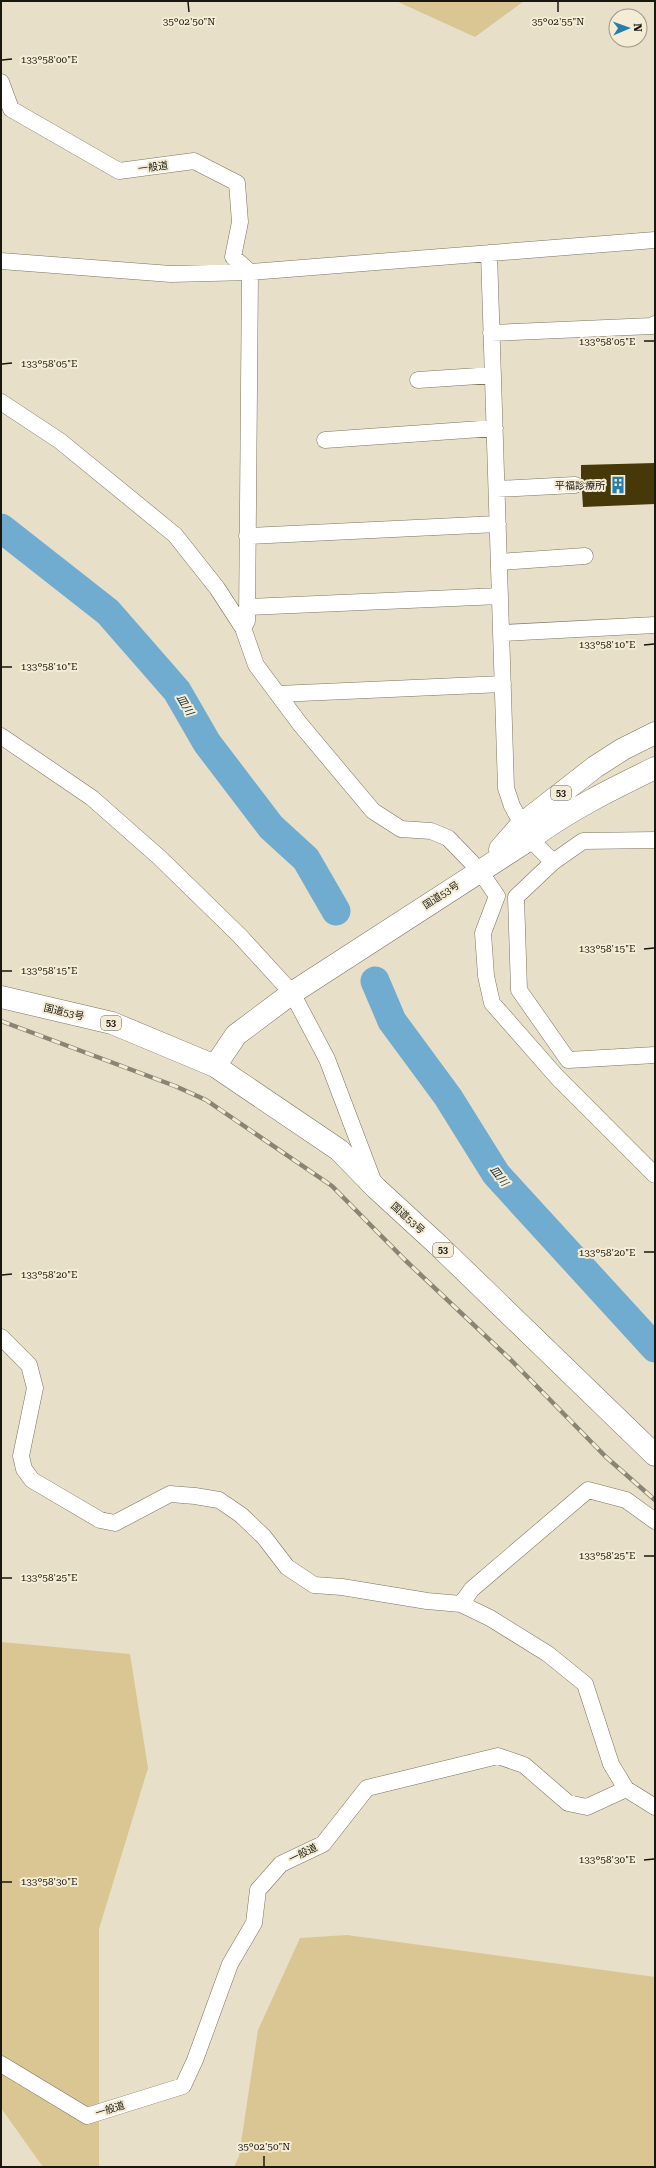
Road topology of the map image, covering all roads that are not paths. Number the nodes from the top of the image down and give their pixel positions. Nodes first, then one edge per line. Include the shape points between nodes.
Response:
1 (1, 82) edge
2 (655, 240) edge
3 (489, 253) junction
4 (1, 261) edge
5 (250, 272) junction
6 (655, 324) edge
7 (491, 333) junction
8 (493, 375) junction
9 (418, 380) dead end
10 (1, 402) edge
11 (495, 428) junction
12 (325, 440) dead end
13 (575, 485) dead end
14 (496, 488) junction
15 (498, 524) junction
16 (248, 536) junction
17 (585, 556) dead end
18 (499, 562) junction
19 (500, 596) junction
20 (247, 607) junction
21 (655, 625) edge
22 (243, 628) junction
23 (501, 633) junction
24 (503, 684) junction
25 (278, 694) junction
26 (655, 732) edge
27 (1, 736) edge
28 (655, 768) edge
29 (527, 831) junction
30 (655, 840) edge
31 (553, 862) junction
32 (471, 875) junction
33 (299, 988) junction
34 (1, 997) edge
35 (655, 1055) edge
36 (568, 1060) junction
37 (215, 1066) junction
38 (557, 1077) junction
39 (655, 1175) edge
40 (376, 1188) junction
41 (1, 1337) edge
42 (655, 1455) edge
43 (655, 1521) edge
44 (460, 1604) junction
45 (626, 1789) junction
46 (655, 1807) edge
47 (1, 2064) edge

1 - 5 street, 一般道 via 11,109 119,171 194,161 237,183 240,222 233,257
2 - 3 street
3 - 5 street
3 - 7 street
4 - 5 street via 171,274
5 - 16 street
6 - 7 street
7 - 8 street
8 - 9 street
8 - 11 street
10 - 22 street via 60,440 175,535 217,588
11 - 12 street
11 - 14 street
13 - 14 street
14 - 15 street
15 - 16 street
15 - 18 street
16 - 20 street
17 - 18 street
18 - 19 street
19 - 20 street
19 - 23 street
20 - 22 street via 247,621
21 - 23 street
22 - 25 street via 256,665
23 - 24 street
24 - 25 street
24 - 29 street via 506,788 512,806
25 - 32 street via 373,811 401,829 431,831 448,838
26 - 29 highway, 国道53号 / 53 via 594,767
27 - 33 street via 92,798
28 - 29 highway, 国道53号 / 53 via 609,790 552,823
29 - 31 street
29 - 32 highway, 国道53号 / 53
30 - 31 street via 583,841
31 - 36 street via 516,897 519,990
32 - 33 highway, 国道53号 / 53
32 - 38 street via 498,896 483,933 486,976 492,1003
33 - 37 highway, 国道53号 / 53 via 236,1035
33 - 40 street
34 - 37 highway, 国道53号 / 53 via 112,1023
35 - 36 street
36 - 38 street
37 - 40 highway, 国道53号 / 53 via 339,1150
38 - 39 street
40 - 42 highway, 国道53号 / 53
41 - 44 street via 29,1365 35,1388 21,1456 24,1469 32,1480 100,1520 115,1522 170,1494 219,1500 241,1515 264,1537 288,1567 314,1585
43 - 44 street via 626,1500 588,1490 472,1589
44 - 45 street via 490,1618 548,1654 585,1684 611,1764
45 - 46 street
45 - 47 street, 一般道 via 587,1807 568,1803 524,1765 498,1756 367,1788 323,1844 281,1864 258,1890 254,1923 230,1964 183,2086 87,2116

